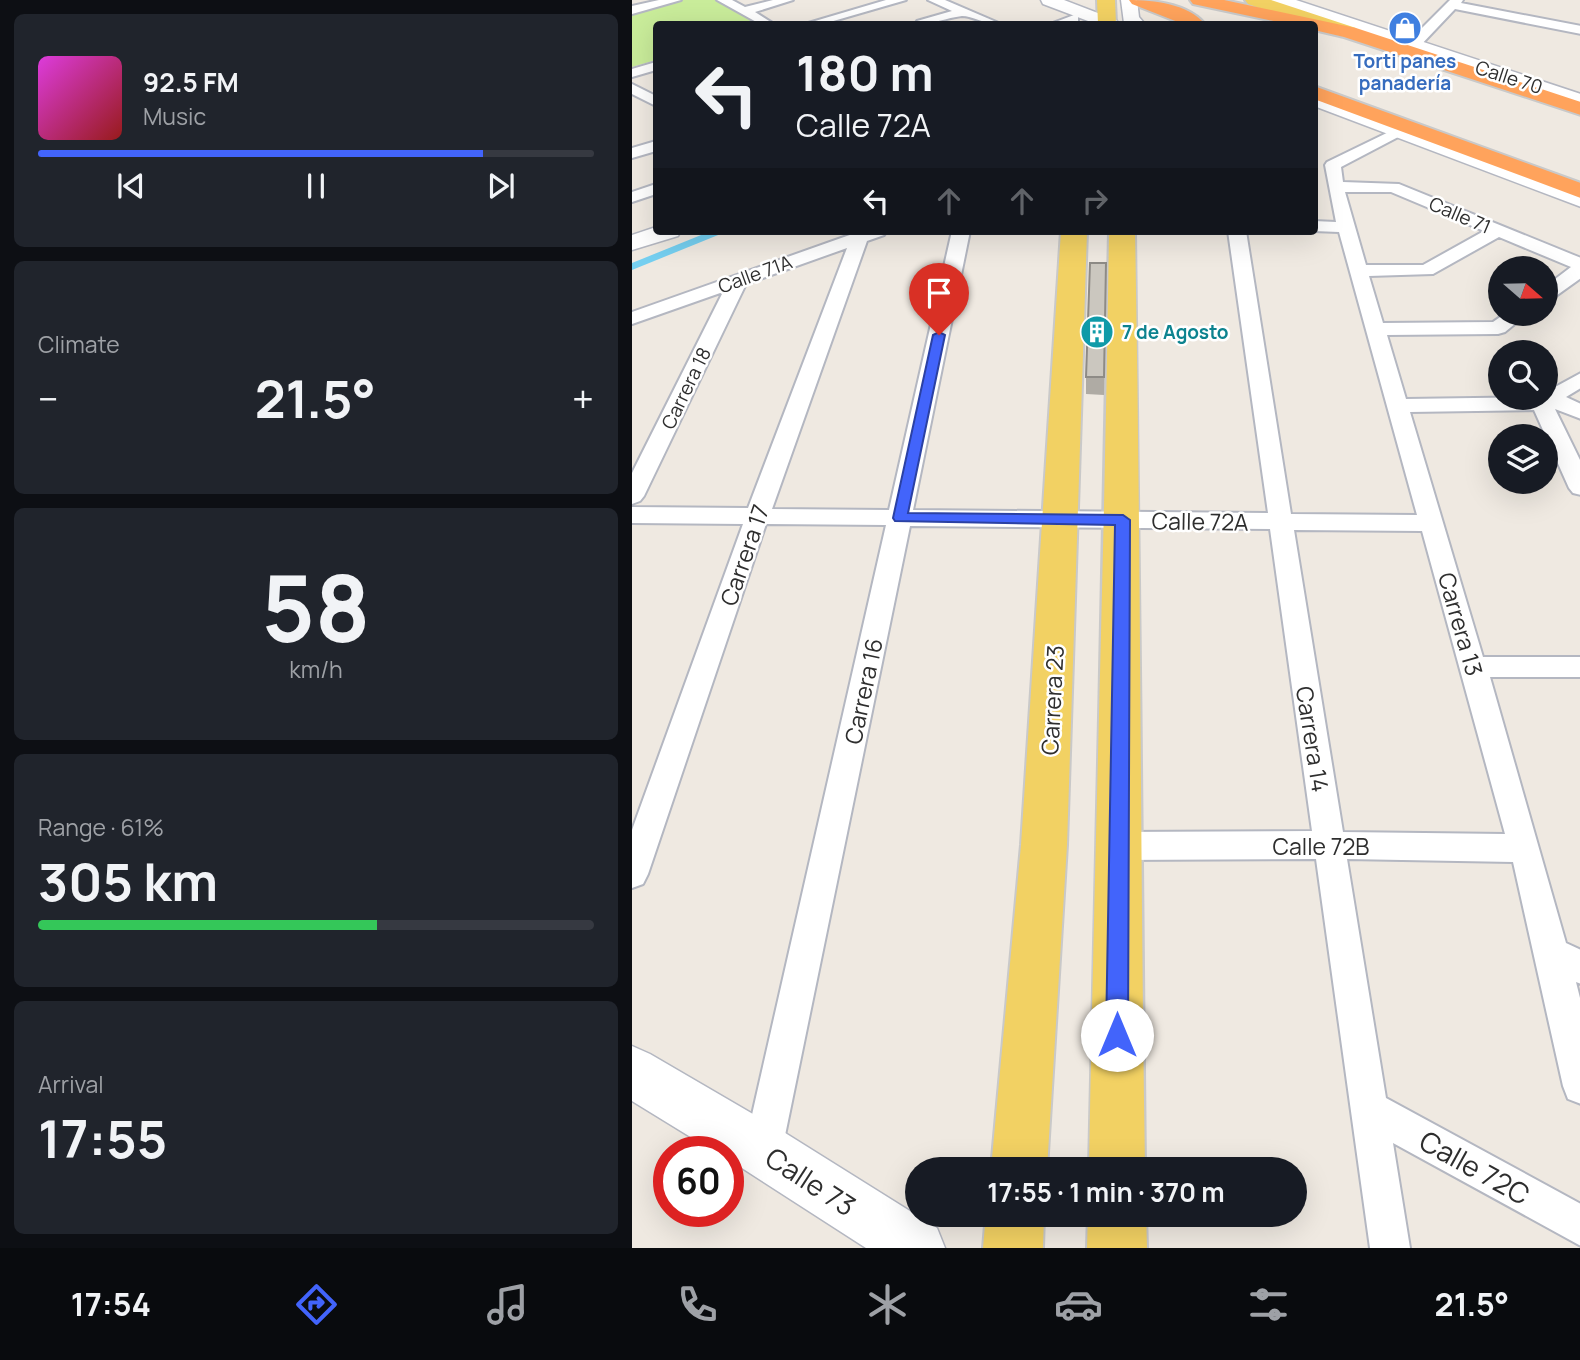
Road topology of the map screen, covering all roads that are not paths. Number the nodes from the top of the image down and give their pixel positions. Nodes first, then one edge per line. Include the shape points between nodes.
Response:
1 (675, 0) edge
2 (723, 0) edge
3 (787, 0) edge
4 (900, 0) edge
5 (934, 0) edge
6 (1049, 0) edge
7 (1106, 0) edge
8 (1128, 0) edge
9 (1138, 0) edge
10 (1199, 0) edge
11 (1253, 0) edge
12 (1279, 0) edge
13 (1455, 3) edge
14 (632, 10) edge
15 (744, 11) junction
16 (964, 12) junction
17 (1077, 13) edge
18 (762, 21) edge
19 (822, 21) edge
20 (932, 21) edge
21 (987, 21) edge
22 (1100, 21) edge
23 (1108, 21) edge
24 (1133, 21) edge
25 (1190, 21) edge
26 (1301, 21) edge
27 (1317, 21) edge
28 (1318, 21) edge
29 (1318, 25) edge
30 (1580, 30) edge
31 (1350, 32) junction
32 (1408, 48) junction
33 (653, 67) edge
34 (632, 73) edge
35 (632, 88) edge
36 (1319, 98) edge
37 (653, 99) edge
38 (1580, 101) edge
39 (653, 102) edge
40 (632, 108) edge
41 (1580, 109) edge
42 (1397, 132) junction
43 (653, 147) edge
44 (632, 153) edge
45 (1328, 170) edge
46 (653, 190) edge
47 (1580, 191) edge
48 (632, 197) edge
49 (1580, 200) edge
50 (1318, 226) edge
51 (1346, 227) junction
52 (1497, 230) junction
53 (657, 235) edge
54 (865, 235) edge
55 (868, 235) edge
56 (960, 235) edge
57 (1074, 235) edge
58 (1122, 235) edge
59 (1238, 235) edge
60 (632, 243) edge
61 (1580, 267) edge
62 (1360, 271) junction
63 (739, 279) junction
64 (1558, 284) edge
65 (632, 318) edge
66 (1501, 326) edge
67 (1377, 329) junction
68 (1580, 379) edge
69 (1558, 394) edge
70 (1488, 403) edge
71 (1558, 405) edge
72 (1399, 406) junction
73 (1550, 410) edge
74 (1580, 413) edge
75 (1580, 488) edge
76 (632, 496) edge
77 (632, 515) edge
78 (757, 517) junction
79 (900, 518) junction
80 (1061, 519) junction
81 (1123, 520) junction
82 (1280, 522) junction
83 (1433, 523) junction
84 (1473, 667) junction
85 (1580, 667) edge
86 (1329, 845) junction
87 (1117, 846) junction
88 (1525, 848) junction
89 (632, 874) edge
90 (1566, 960) edge
91 (632, 1072) edge
92 (1580, 1086) edge
93 (1369, 1109) junction
94 (763, 1150) junction
95 (1020, 1157) edge
96 (1117, 1157) edge
97 (1580, 1226) edge
98 (1014, 1227) edge
99 (1117, 1227) edge
100 (900, 1242) edge
101 (1013, 1248) edge
102 (1117, 1248) edge
103 (1390, 1248) edge

1 - 14 street
2 - 15 street
3 - 15 street
4 - 19 street
5 - 16 street
6 - 17 street
7 - 23 main road
8 - 24 street
9 - 25 highway
10 - 26 highway
11 - 27 main road
12 - 32 street, Calle 70
13 - 30 street
13 - 32 street
15 - 18 street
16 - 20 street
16 - 21 street
17 - 22 street
28 - 31 main road
29 - 31 highway
31 - 32 highway
32 - 38 street, Calle 70
32 - 41 highway
33 - 34 street
35 - 37 street
36 - 42 street
36 - 47 highway
39 - 40 street
42 - 45 street
42 - 49 street
43 - 44 street
45 - 51 street, Carrera 13
45 - 52 street, Calle 71 via 1393,187
46 - 48 street
50 - 51 street
51 - 62 street, Carrera 13
52 - 61 street, Calle 71
52 - 62 street via 1427,270
53 - 60 street
54 - 63 street, Calle 71A
55 - 78 street, Carrera 17
56 - 79 street, Carrera 16
57 - 80 main road, Carrera 23
58 - 81 main road
59 - 82 street, Carrera 14
61 - 64 street
62 - 67 street, Carrera 13
63 - 65 street, Calle 71A
63 - 76 street, Carrera 18
66 - 67 street
67 - 72 street, Carrera 13
68 - 69 street
70 - 72 street
71 - 74 street
72 - 83 street, Carrera 13
73 - 75 street
77 - 78 street, Calle 72A
78 - 79 street, Calle 72A
78 - 89 street, Carrera 17
79 - 80 street, Calle 72A
79 - 94 street, Carrera 16
80 - 81 street, Calle 72A
80 - 95 main road, Carrera 23 via 1044,845
81 - 82 street, Calle 72A
81 - 87 main road
82 - 83 street, Calle 72A
82 - 86 street, Carrera 14
83 - 84 street, Carrera 13
84 - 85 street
84 - 88 street, Carrera 13
86 - 87 street, Calle 72B
86 - 88 street, Calle 72B
86 - 93 street, Carrera 14
87 - 96 main road
88 - 90 street, Carrera 13
90 - 92 street, Carrera 13
91 - 94 street, Calle 73
93 - 97 street, Calle 72C
93 - 103 street, Carrera 14
94 - 100 street, Calle 73
98 - 101 main road
99 - 102 main road

